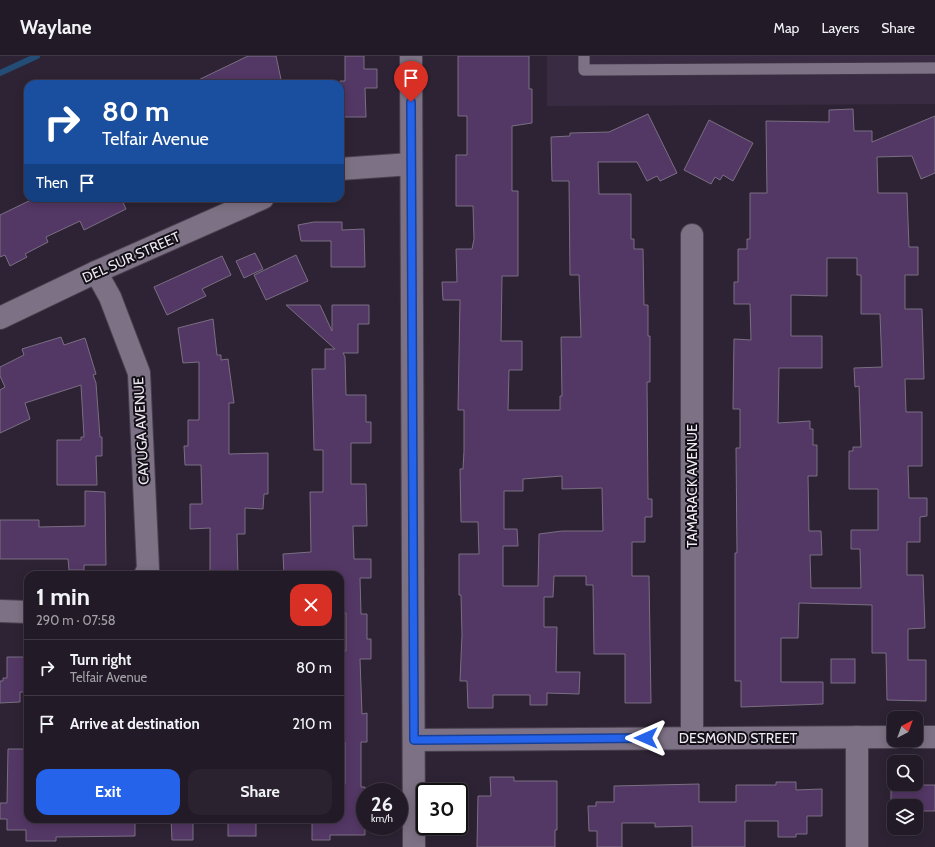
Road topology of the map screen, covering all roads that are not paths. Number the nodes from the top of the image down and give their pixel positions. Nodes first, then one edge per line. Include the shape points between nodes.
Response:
1 (411, 56) edge
2 (584, 56) edge
3 (935, 68) edge
4 (411, 164) junction
5 (344, 169) edge
6 (254, 202) edge
7 (692, 235) dead end
8 (96, 272) junction
9 (0, 318) edge
10 (147, 571) edge
11 (0, 612) edge
12 (24, 612) edge
13 (887, 737) edge
14 (923, 737) edge
15 (935, 737) edge
16 (692, 738) junction
17 (857, 738) junction
18 (414, 740) junction
19 (414, 847) edge
20 (857, 847) edge

1 - 4 street
2 - 3 lane via 584,70
4 - 5 street
4 - 18 street
6 - 8 street, DEL SUR STREET
7 - 16 street, TAMARACK AVENUE
8 - 9 street, DEL SUR STREET
8 - 10 street, CAYUGA AVENUE via 110,297 139,373
11 - 12 street
13 - 17 street, DESMOND STREET
14 - 15 street
16 - 17 street, DESMOND STREET
16 - 18 street, DESMOND STREET
17 - 20 street
18 - 19 street

